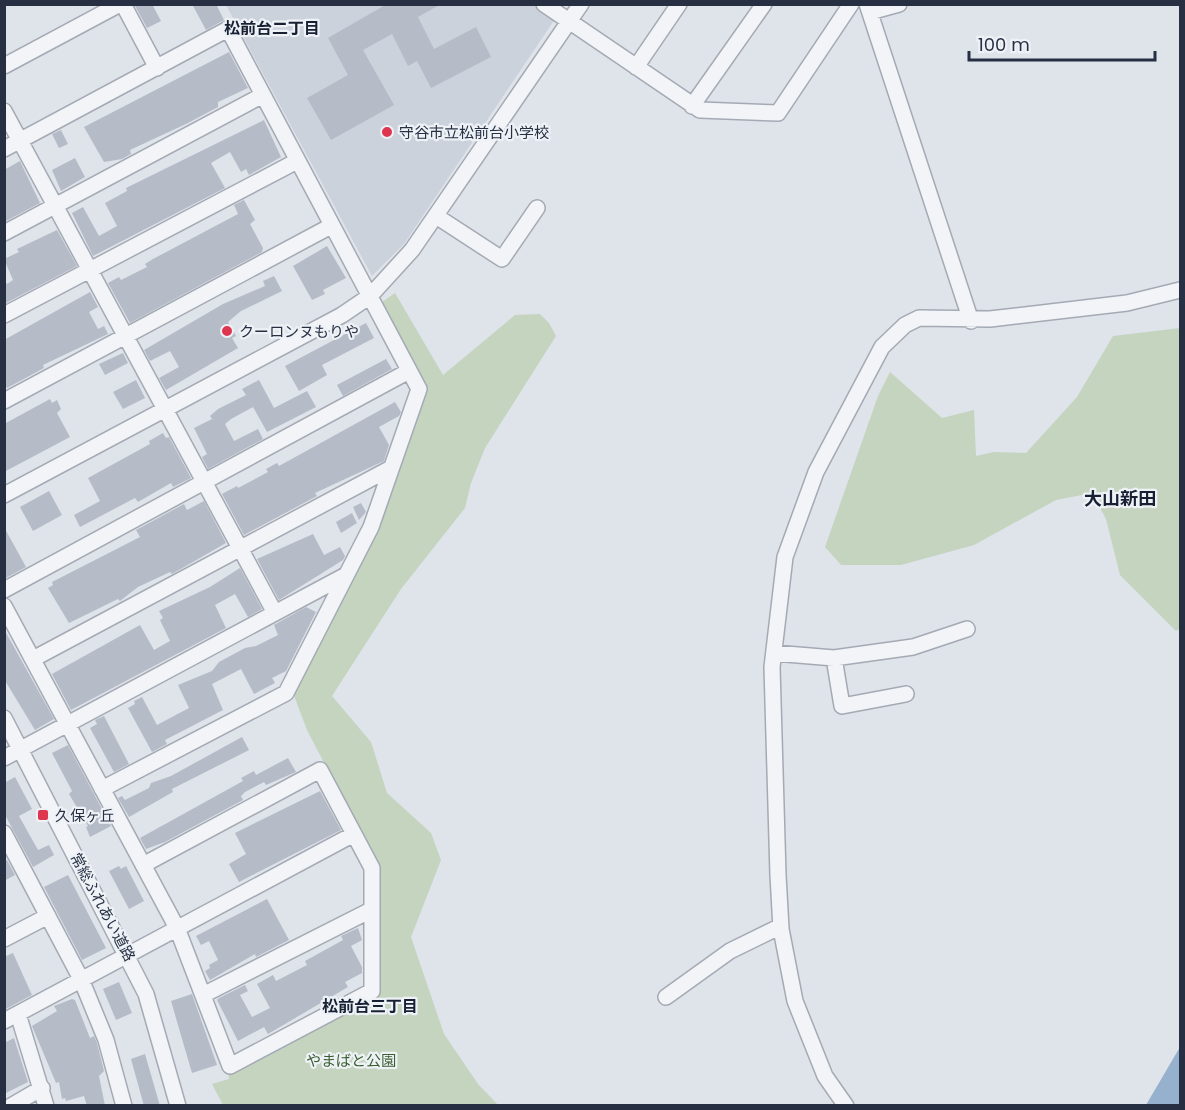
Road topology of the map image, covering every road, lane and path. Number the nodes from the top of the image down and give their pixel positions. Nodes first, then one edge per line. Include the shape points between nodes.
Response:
1 (121, 4) edge
2 (544, 4) edge
3 (581, 4) edge
4 (679, 4) edge
5 (764, 4) edge
6 (852, 4) edge
7 (899, 4) edge
8 (869, 8) edge
9 (569, 22) junction
10 (4, 66) edge
11 (157, 68) junction
12 (636, 68) junction
13 (263, 95) junction
14 (692, 106) junction
15 (4, 111) edge
16 (20, 141) junction
17 (4, 149) edge
18 (297, 161) junction
19 (55, 205) junction
20 (537, 208) dead end
21 (435, 216) junction
22 (331, 226) junction
23 (4, 233) edge
24 (90, 270) junction
25 (1180, 290) edge
26 (370, 296) junction
27 (4, 315) edge
28 (971, 321) junction
29 (126, 336) junction
30 (409, 371) junction
31 (4, 401) edge
32 (165, 409) junction
33 (391, 468) junction
34 (204, 482) junction
35 (4, 495) edge
36 (240, 549) junction
37 (346, 575) junction
38 (4, 590) edge
39 (4, 606) edge
40 (275, 613) junction
41 (967, 628) dead end
42 (774, 652) junction
43 (834, 658) junction
44 (33, 659) junction
45 (906, 694) dead end
46 (4, 718) edge
47 (68, 724) junction
48 (21, 750) junction
49 (4, 758) edge
50 (102, 789) junction
51 (354, 834) junction
52 (6, 838) edge
53 (143, 865) junction
54 (371, 910) junction
55 (48, 916) junction
56 (781, 926) junction
57 (177, 928) junction
58 (4, 939) edge
59 (128, 955) junction
60 (81, 980) junction
61 (205, 994) junction
62 (666, 997) dead end
63 (11, 1017) edge
64 (42, 1088) junction
65 (11, 1106) edge
66 (46, 1106) edge
67 (124, 1106) edge
68 (178, 1106) edge
69 (846, 1106) edge

1 - 10 street
1 - 11 street
2 - 9 street
3 - 9 street
4 - 12 street
5 - 14 street
6 - 14 street via 778,113 700,110
7 - 8 street
8 - 28 street
9 - 12 street
9 - 21 street
11 - 13 street via 228,29
11 - 16 street
12 - 14 street
13 - 18 street
13 - 19 street
15 - 16 street
16 - 17 street
16 - 19 street
18 - 22 street
18 - 24 street
19 - 23 street
19 - 24 street
20 - 21 street via 502,259
21 - 26 street via 412,250
22 - 26 street
22 - 29 street
24 - 27 street
24 - 29 street
25 - 28 street via 1127,303
26 - 30 street
26 - 32 street via 342,315
28 - 42 street via 920,318 905,325 882,347 816,472 793,535 786,557
29 - 31 street
29 - 32 street
30 - 33 street via 419,389
30 - 34 street
32 - 34 street
32 - 35 street
33 - 36 street
33 - 37 street via 371,526
34 - 36 street
34 - 38 street
36 - 40 street
36 - 44 street
37 - 40 street
37 - 50 street via 286,693
39 - 44 street
40 - 47 street
41 - 43 street via 913,647
42 - 43 street
42 - 56 street
43 - 45 street via 842,706
44 - 47 street
46 - 48 street, 常総ふれあい道路
47 - 48 street
47 - 50 street
48 - 49 street
48 - 59 street, 常総ふれあい道路
50 - 53 street
51 - 53 street via 320,770
51 - 54 street via 372,868
51 - 57 street
52 - 55 street
53 - 57 street
54 - 61 street
54 - 61 street via 372,991 230,1066
55 - 58 street
55 - 60 street
56 - 62 street via 730,951
56 - 69 street via 800,1016 825,1076
57 - 59 street
57 - 61 street
59 - 60 street
59 - 68 street, 常総ふれあい道路 via 146,994
60 - 63 street
60 - 67 street via 106,1040
63 - 64 street
64 - 65 street
64 - 66 street

